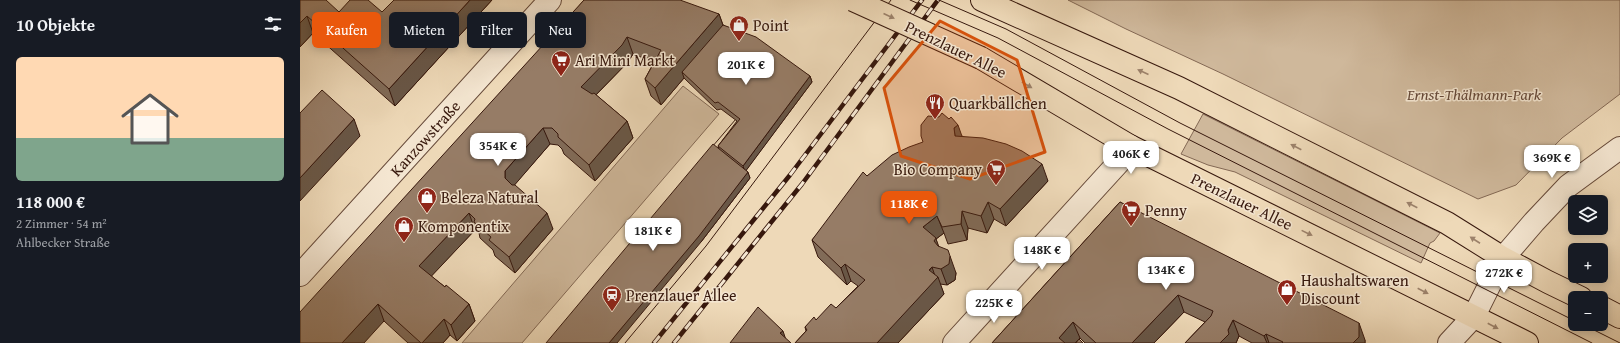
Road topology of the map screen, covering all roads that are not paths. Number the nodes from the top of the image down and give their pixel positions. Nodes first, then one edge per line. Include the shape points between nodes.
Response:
1 (550, 0) edge
2 (853, 0) edge
3 (982, 0) edge
4 (1130, 146) junction
5 (1620, 148) edge
6 (1503, 258) junction
7 (300, 275) edge
8 (1568, 292) edge
9 (1608, 311) edge
10 (1474, 316) junction
11 (1620, 316) edge
12 (954, 343) edge
13 (1449, 343) edge
14 (1527, 343) edge

1 - 7 street, Kanzowstraße
2 -> 4 main road, Prenzlauer Allee, bridge via 981,58
6 -> 3 main road via 1447,223 1179,88
4 -> 10 main road, Prenzlauer Allee
4 - 12 street via 1120,161
5 - 6 street via 1568,186
6 - 8 main road
6 - 10 street
9 - 11 main road
10 - 13 street
10 -> 14 main road, Prenzlauer Allee

